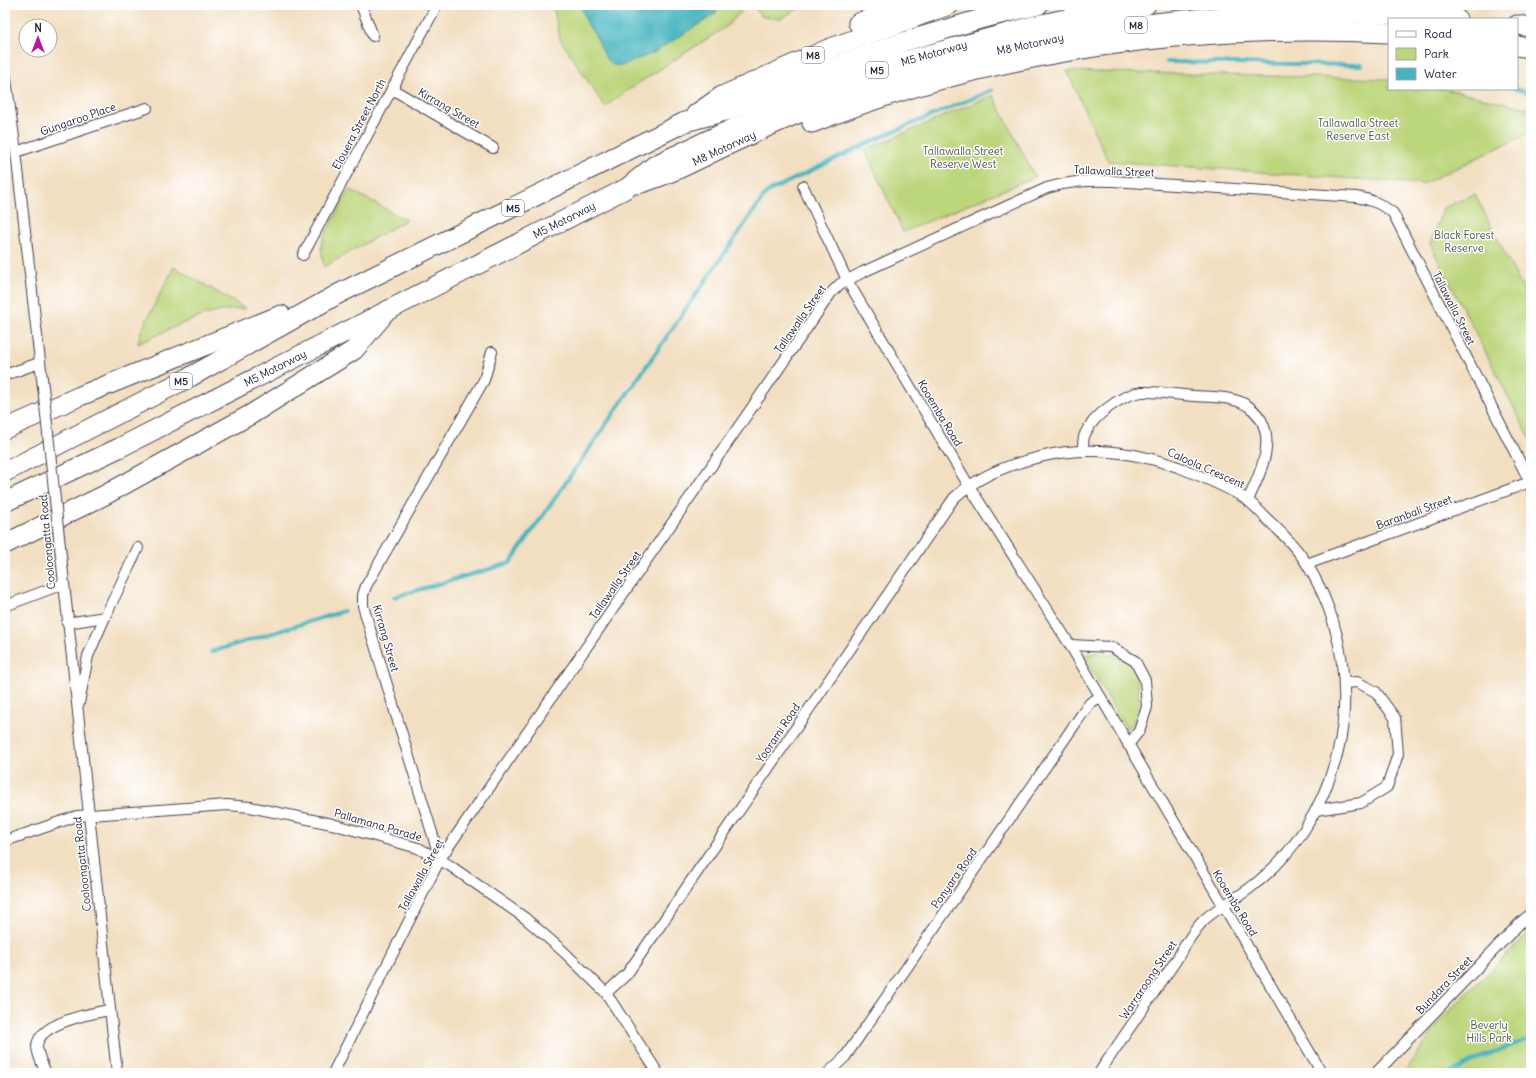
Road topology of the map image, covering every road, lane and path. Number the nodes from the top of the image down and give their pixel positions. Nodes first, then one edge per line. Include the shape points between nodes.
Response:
1 (361, 5) edge
2 (907, 5) edge
3 (949, 5) edge
4 (1038, 5) edge
5 (1146, 5) edge
6 (433, 6) edge
7 (1442, 18) edge
8 (1518, 25) edge
9 (1531, 27) edge
10 (1388, 33) edge
11 (373, 36) dead end
12 (1518, 46) edge
13 (1531, 48) edge
14 (5, 72) edge
15 (392, 89) junction
16 (147, 108) dead end
17 (685, 122) junction
18 (494, 148) dead end
19 (16, 152) junction
20 (803, 186) dead end
21 (627, 188) junction
22 (303, 255) dead end
23 (848, 280) junction
24 (340, 293) junction
25 (387, 311) junction
26 (492, 352) dead end
27 (39, 363) junction
28 (5, 375) edge
29 (5, 429) edge
30 (1083, 449) junction
31 (5, 472) edge
32 (1530, 483) edge
33 (969, 486) junction
34 (1248, 500) junction
35 (5, 502) edge
36 (5, 544) edge
37 (138, 548) dead end
38 (1307, 564) junction
39 (63, 584) junction
40 (5, 606) edge
41 (105, 617) junction
42 (67, 623) junction
43 (1070, 645) junction
44 (1345, 683) junction
45 (1100, 698) junction
46 (77, 712) junction
47 (1128, 745) junction
48 (1316, 810) junction
49 (88, 815) junction
50 (5, 841) edge
51 (440, 860) junction
52 (1223, 907) junction
53 (1531, 914) edge
54 (606, 993) junction
55 (110, 1010) junction
56 (46, 1073) edge
57 (117, 1073) edge
58 (333, 1073) edge
59 (658, 1073) edge
60 (828, 1073) edge
61 (1099, 1073) edge
62 (1322, 1073) edge
63 (1376, 1073) edge

1 - 11 street
2 - 17 highway via 844,29 718,88
3 - 17 highway, M8 via 828,49 765,76 722,96
4 - 17 highway, M5 Motorway / M5 via 903,42 828,69 729,110
5 - 21 highway, M5 Motorway / M5 via 1037,25 891,65 841,82 728,130 655,165
6 - 15 street, Elouera Street North
7 - 21 highway, M8 Motorway / M8 via 1365,13 1234,16 1144,24 1055,38 928,68 826,103 664,176
8 - 9 highway
10 - 21 highway via 1301,31 1157,38 994,66 919,86 830,115 669,184
12 - 13 highway
14 - 19 street, Cooloongatta Road
15 - 18 street, Kirrang Street
15 - 22 street, Elouera Street North
16 - 19 street, Gungaroo Place
17 - 24 highway, M5 Motorway / M5
19 - 27 street, Cooloongatta Road
20 - 23 street, Kooemba Road
21 - 25 highway, M5 Motorway / M5
23 - 32 street, Tallawalla Street via 1047,188 1067,182 1113,181 1370,199 1392,214
23 - 33 street, Kooemba Road
23 - 51 street, Tallawalla Street via 831,293
24 - 29 highway via 254,325
24 - 31 highway, M5 Motorway / M5 via 190,377
25 - 35 highway, M5 Motorway / M5 via 121,447
25 - 36 highway via 354,350 250,415 105,495
26 - 51 street, Kirrang Street via 484,380 363,595 363,606
27 - 28 street
27 - 39 street, Cooloongatta Road, bridge
30 - 33 street, Caloola Crescent via 1018,462
30 - 34 street, Caloola Crescent via 1110,450 1151,458 1214,482
30 - 34 street, Caloola Crescent via 1084,435 1110,406 1125,397 1142,392 1225,398 1247,406 1261,422 1266,439 1266,454 1261,472
32 - 38 street, Baranbali Street
33 - 43 street, Kooemba Road
33 - 54 street, Yoorami Road via 954,498 944,511 627,974
34 - 38 street, Caloola Crescent via 1277,528
37 - 41 street
38 - 44 street, Caloola Crescent via 1330,616 1340,650
39 - 40 street
39 - 42 street, Cooloongatta Road
41 - 42 street
41 - 46 street via 88,656
42 - 46 street, Cooloongatta Road
43 - 45 street, Kooemba Road
43 - 47 street via 1111,647 1135,661 1145,680 1147,707 1140,731
44 - 48 street, Caloola Crescent via 1344,710 1337,753
44 - 48 street via 1357,682 1376,692 1395,718 1398,754 1387,787 1361,803
45 - 47 street, Kooemba Road
45 - 60 street, Ponyara Road via 1090,704 1082,714 845,1057
46 - 49 street, Cooloongatta Road
47 - 52 street, Kooemba Road
48 - 52 street, Caloola Crescent via 1285,856 1267,875
49 - 50 street, Pallamana Parade via 77,816
49 - 51 street, Pallamana Parade via 227,805 250,807 332,824 418,848
49 - 55 street, Cooloongatta Road
51 - 54 street, Pallamana Parade via 525,918
51 - 58 street, Tallawalla Street
52 - 61 street, Warraroong Street via 1203,921
52 - 62 street, Kooemba Road
53 - 63 street, Bundara Street
54 - 59 street, Pallamana Parade
55 - 56 street via 89,1014 48,1029 37,1045
55 - 57 street, Cooloongatta Road

